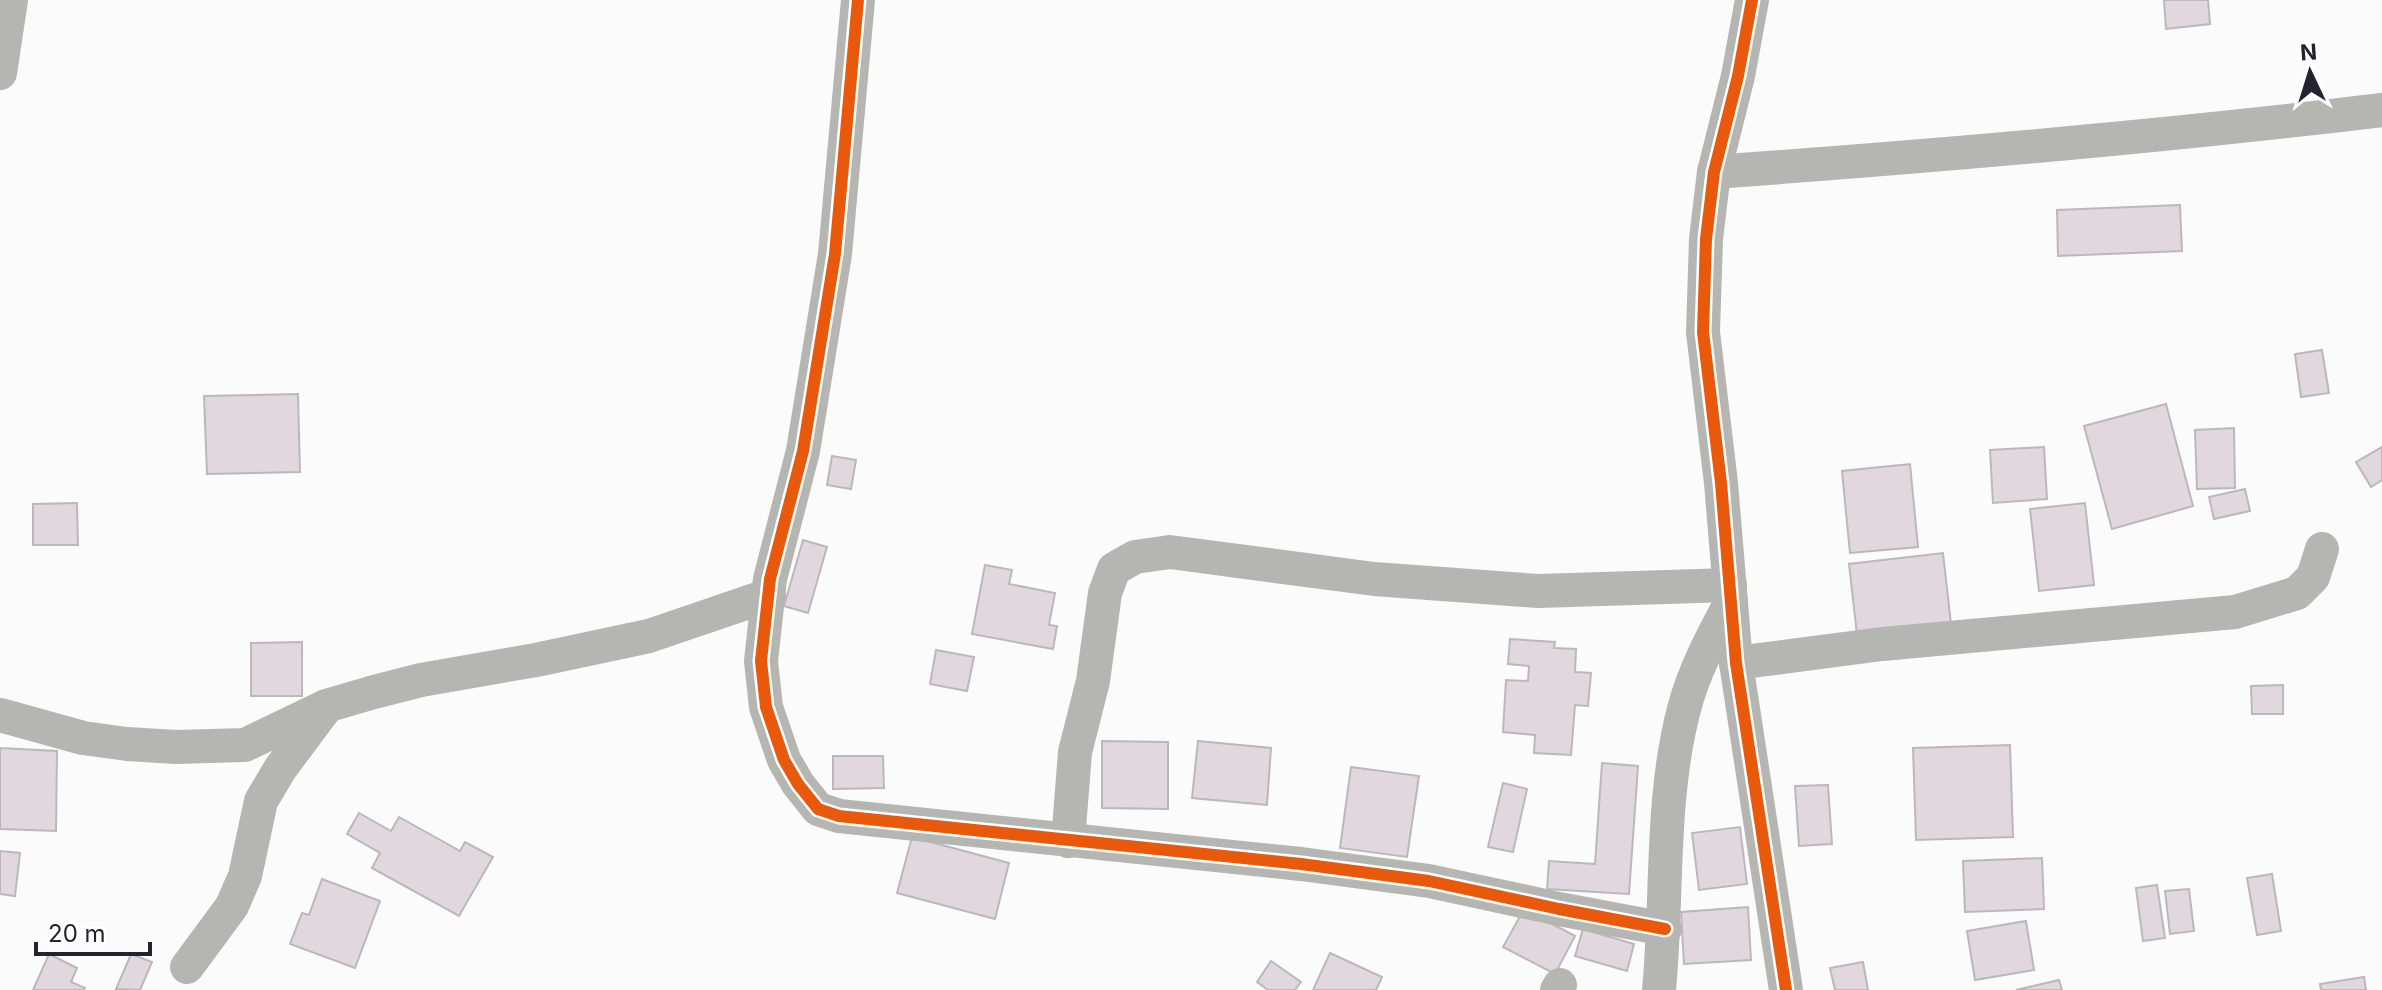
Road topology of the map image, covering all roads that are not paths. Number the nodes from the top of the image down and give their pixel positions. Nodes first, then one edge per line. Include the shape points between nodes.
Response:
1 (11, 0) edge
2 (858, 0) edge
3 (1752, 0) edge
4 (0, 73) edge
5 (2382, 110) edge
6 (1714, 172) junction
7 (2322, 549) dead end
8 (1730, 594) junction
9 (769, 595) junction
10 (1736, 663) junction
11 (326, 706) junction
12 (0, 715) edge
13 (1068, 841) junction
14 (1665, 929) junction
15 (187, 967) dead end
16 (1659, 990) edge
17 (1786, 990) edge

1 - 4 street
2 - 9 street via 835,254 803,451
3 - 6 street
5 - 6 street via 1938,156
6 - 8 street via 1703,332
7 - 10 street via 2313,577 2297,593 2235,612 1882,644
8 - 10 street
8 - 13 street via 1538,591 1374,579 1170,552 1135,557 1114,569 1105,593 1093,681 1075,752
8 - 14 street via 1684,708 1665,843
9 - 11 street via 649,636 421,680
9 - 13 street via 761,661 766,707 784,760 818,809 839,816
10 - 17 street
11 - 12 street via 245,745 218,747 83,738
11 - 15 street via 261,801 245,876 232,906
13 - 14 street via 1429,881
14 - 16 street

